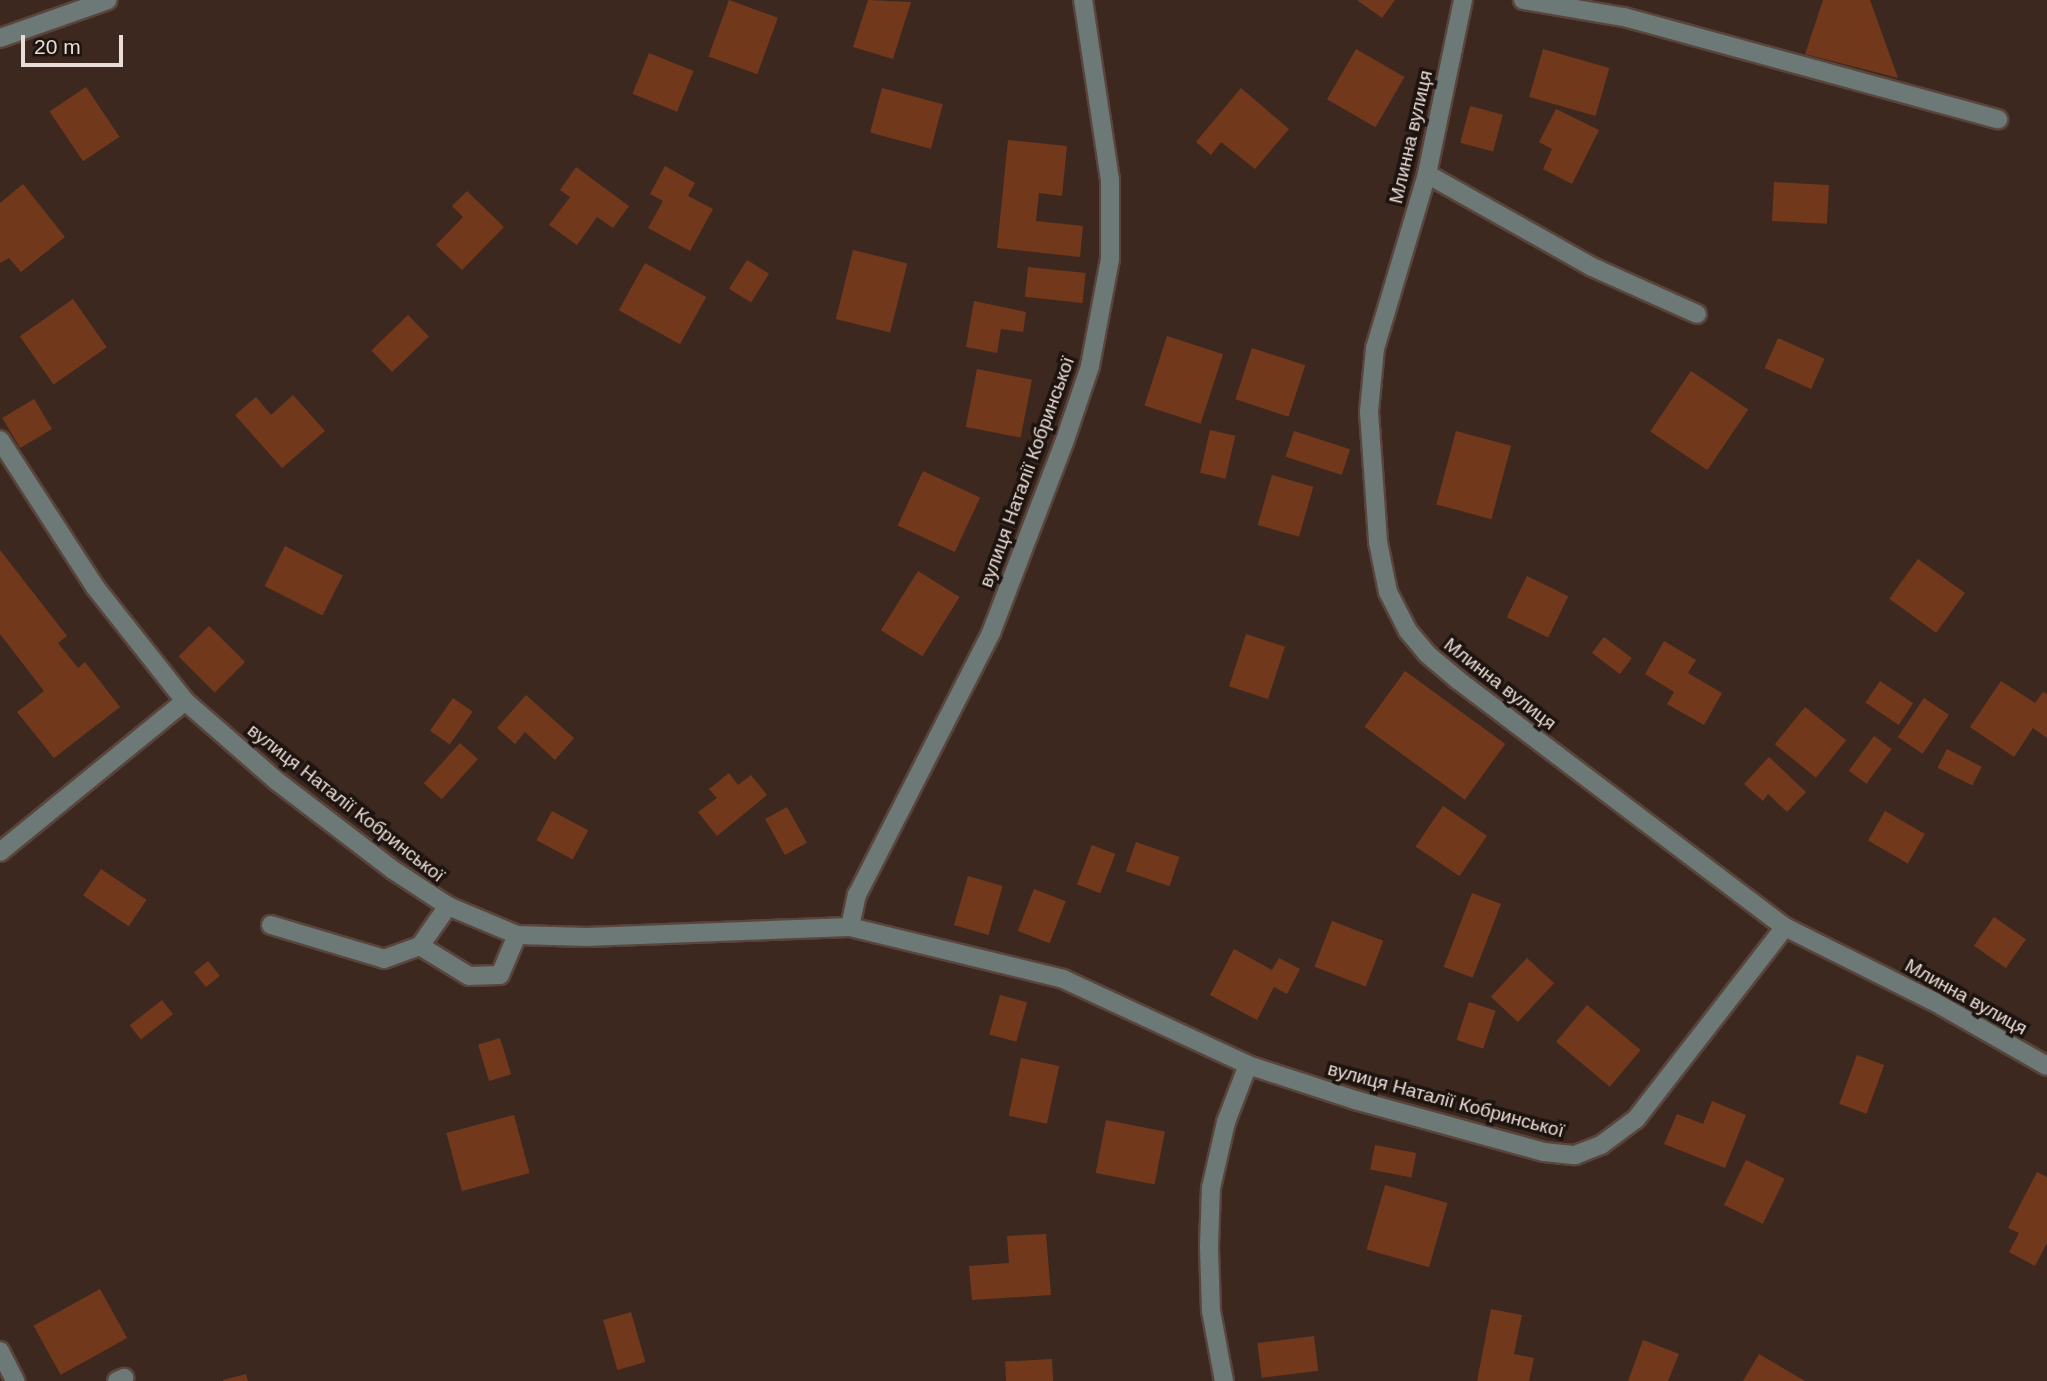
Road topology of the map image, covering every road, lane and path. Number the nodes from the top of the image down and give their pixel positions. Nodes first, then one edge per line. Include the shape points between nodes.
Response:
1 (108, 0) edge
2 (1083, 0) edge
3 (1463, 0) edge
4 (1523, 0) edge
5 (0, 38) edge
6 (1998, 119) dead end
7 (1427, 174) junction
8 (1697, 314) dead end
9 (0, 440) edge
10 (185, 701) junction
11 (0, 852) edge
12 (448, 906) junction
13 (271, 925) dead end
14 (850, 927) junction
15 (1785, 927) junction
16 (517, 935) junction
17 (420, 946) junction
18 (1248, 1065) junction
19 (2047, 1066) edge
20 (0, 1351) edge
21 (15, 1381) edge
22 (1224, 1381) edge

1 - 5 street
2 - 14 street, вулиця Наталії Кобринської via 1110,180 1110,259 1090,366 991,633 857,895
3 - 7 street, Млинна вулиця
4 - 6 street via 1624,17
7 - 8 street via 1592,267
7 - 15 street, Млинна вулиця via 1374,348 1369,411 1378,542 1388,592 1408,631 1427,654
9 - 10 street, вулиця Наталії Кобринської via 95,587
10 - 11 street
10 - 12 street, вулиця Наталії Кобринської via 278,782
12 - 16 street, вулиця Наталії Кобринської
12 - 17 street
13 - 17 street via 384,958
14 - 16 street, вулиця Наталії Кобринської via 587,937
14 - 18 street, вулиця Наталії Кобринської via 1063,979
15 - 18 street, вулиця Наталії Кобринської via 1636,1119 1601,1145 1575,1155 1544,1152
15 - 19 street, Млинна вулиця via 1933,1001
16 - 17 street via 500,975 469,976
18 - 22 street via 1226,1122 1211,1188 1211,1311
20 - 21 street

